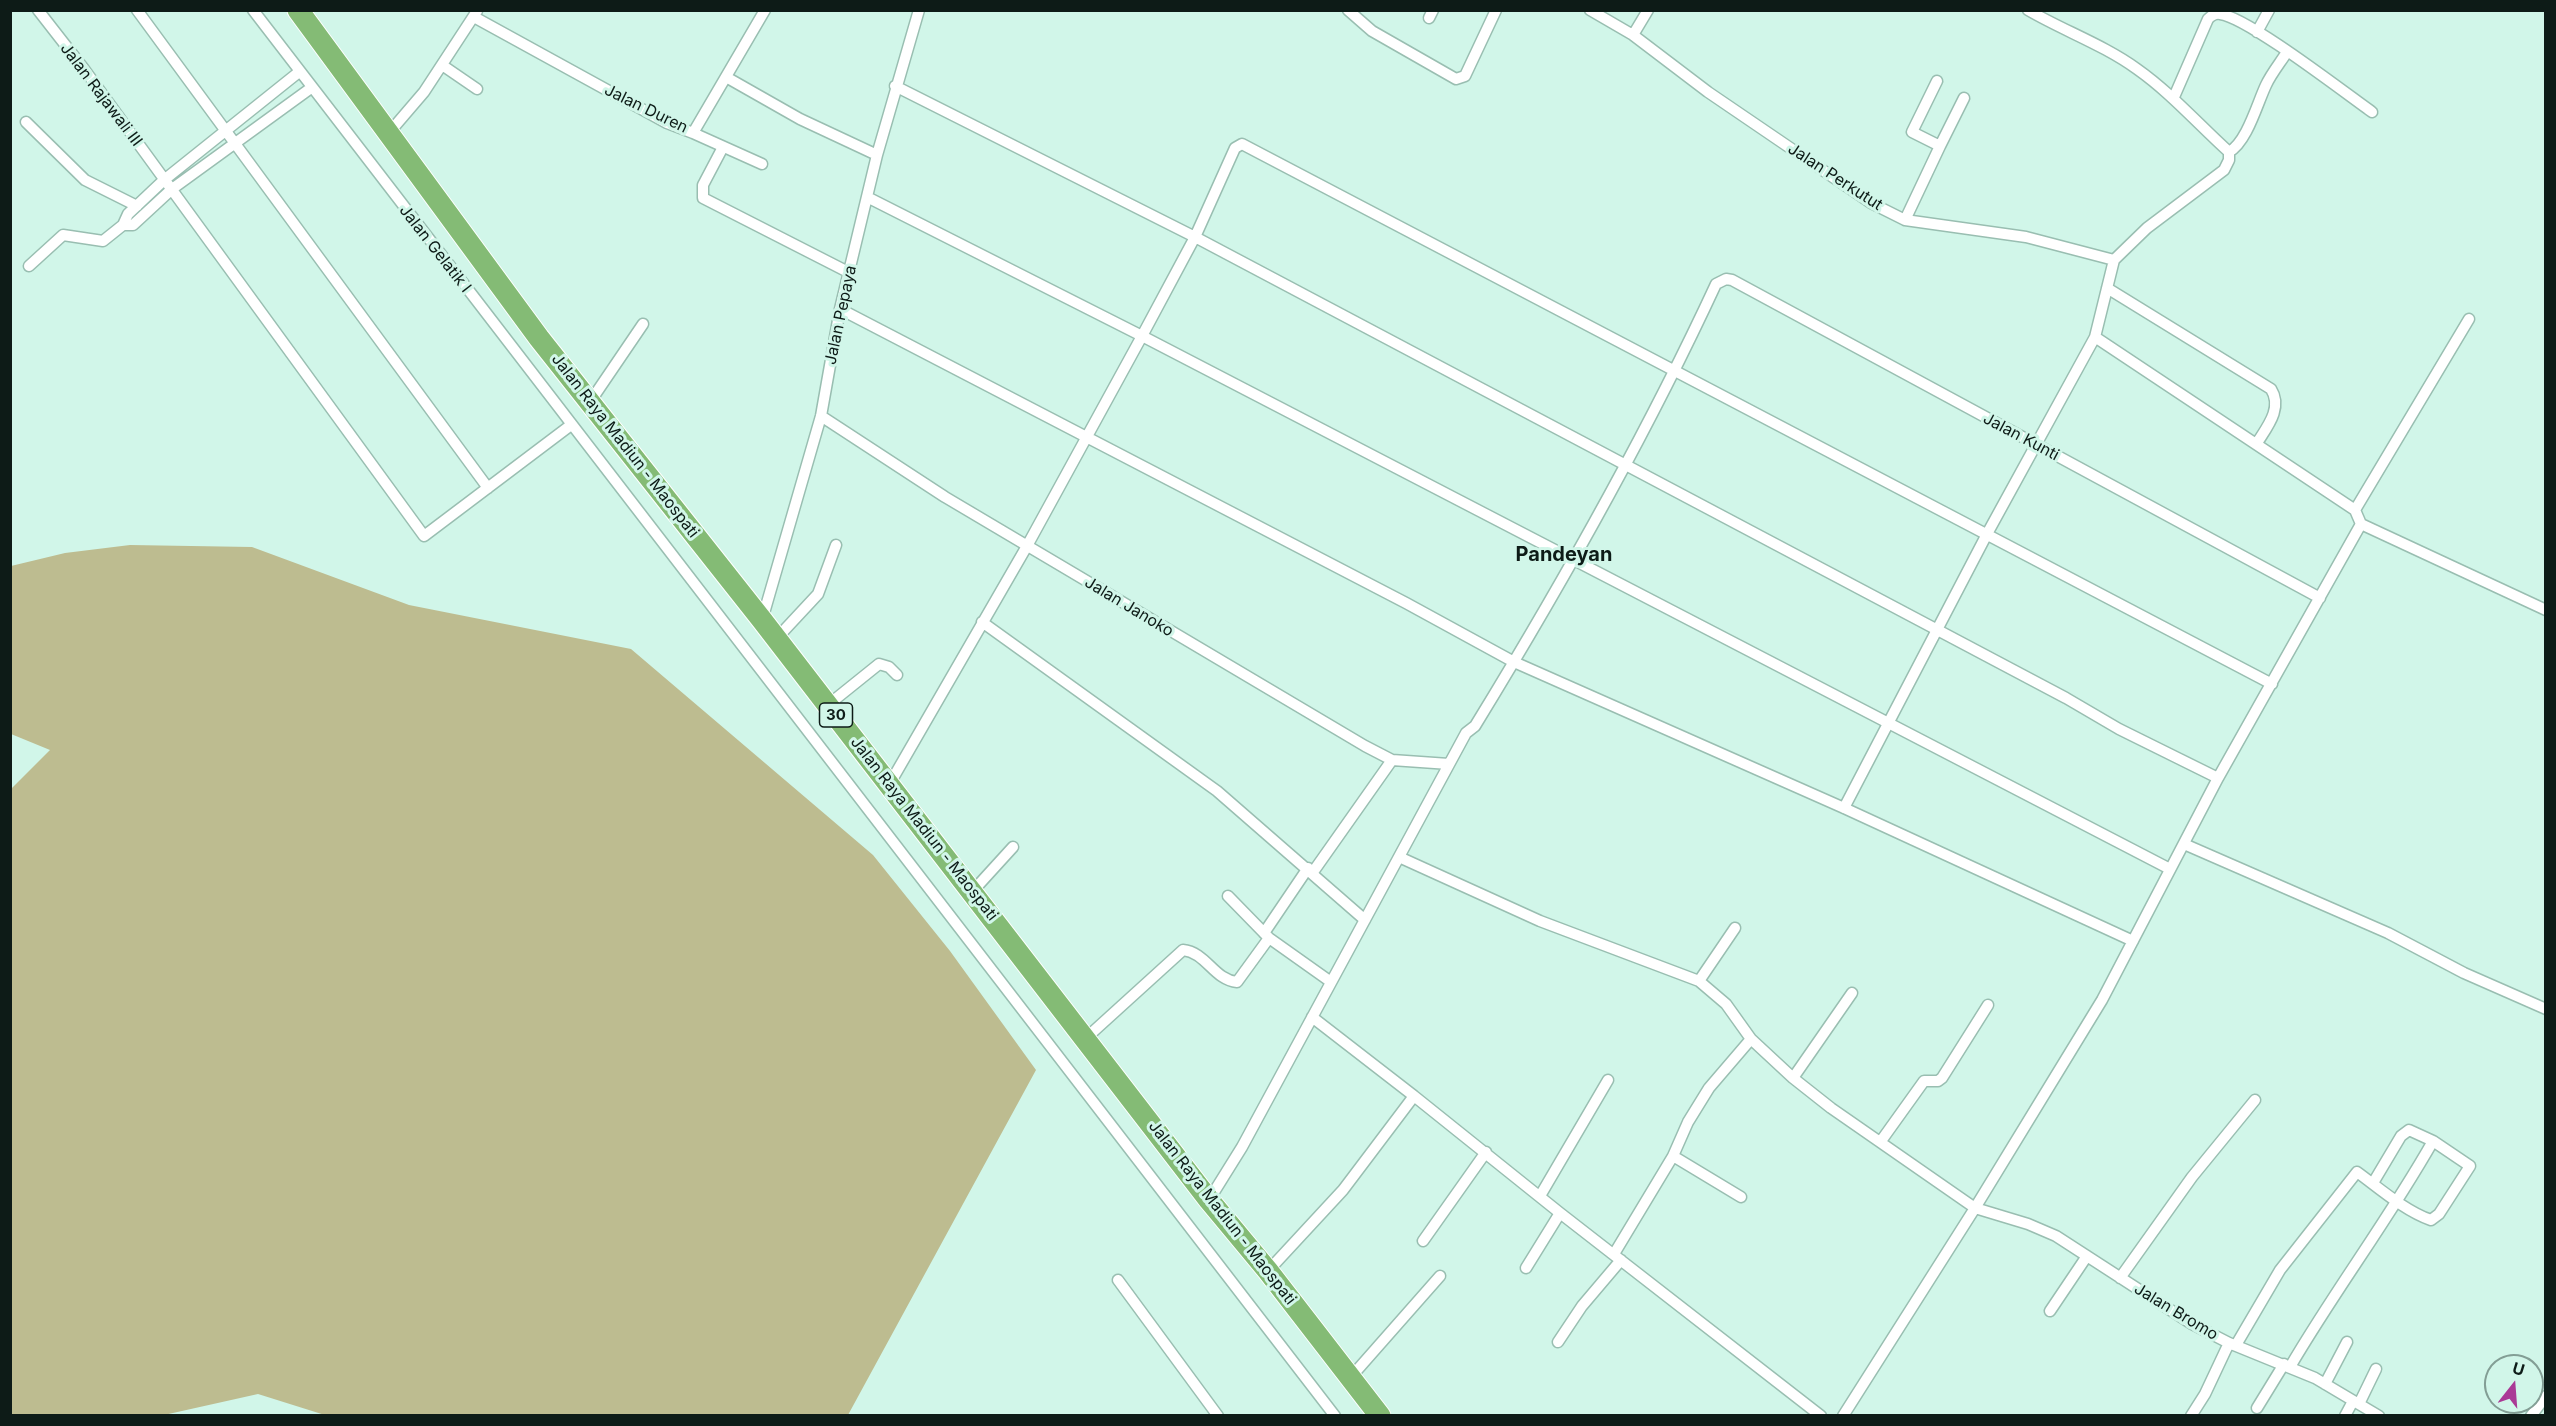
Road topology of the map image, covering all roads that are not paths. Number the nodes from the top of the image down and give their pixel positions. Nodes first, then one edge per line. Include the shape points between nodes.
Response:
1 (38, 10) edge
2 (137, 10) edge
3 (254, 10) edge
4 (298, 10) edge
5 (765, 10) edge
6 (919, 10) edge
7 (1348, 10) edge
8 (1496, 10) edge
9 (1590, 10) edge
10 (1648, 10) edge
11 (2028, 10) edge
12 (2269, 10) edge
13 (476, 14) edge
14 (2257, 32) junction
15 (1634, 35) junction
16 (2287, 52) junction
17 (442, 65) junction
18 (299, 72) junction
19 (726, 77) junction
20 (1937, 81) dead end
21 (895, 86) junction
22 (311, 88) junction
23 (477, 89) dead end
24 (2174, 97) junction
25 (1964, 98) dead end
26 (2372, 112) dead end
27 (26, 122) dead end
28 (226, 130) junction
29 (693, 133) junction
30 (387, 135) junction
31 (235, 144) junction
32 (1940, 146) junction
33 (723, 147) junction
34 (2229, 152) junction
35 (877, 155) junction
36 (762, 164) dead end
37 (164, 180) junction
38 (172, 189) junction
39 (867, 197) junction
40 (137, 206) junction
41 (1905, 220) junction
42 (123, 225) junction
43 (1195, 237) junction
44 (2114, 260) junction
45 (29, 266) dead end
46 (850, 273) junction
47 (2108, 288) junction
48 (840, 309) junction
49 (2469, 319) dead end
50 (642, 324) dead end
51 (1142, 336) junction
52 (2095, 337) junction
53 (1675, 373) junction
54 (590, 402) junction
55 (821, 416) junction
56 (571, 425) junction
57 (1086, 437) junction
58 (2257, 443) junction
59 (2036, 445) junction
60 (1624, 466) junction
61 (488, 488) junction
62 (2355, 510) junction
63 (2361, 524) junction
64 (1987, 534) junction
65 (836, 545) dead end
66 (1027, 546) junction
67 (1571, 559) junction
68 (2320, 598) junction
69 (2546, 610) edge
70 (762, 620) junction
71 (982, 622) junction
72 (1938, 631) junction
73 (777, 638) junction
74 (1514, 662) junction
75 (897, 675) dead end
76 (2272, 684) junction
77 (828, 705) junction
78 (1888, 725) junction
79 (1392, 760) junction
80 (1449, 765) junction
81 (2217, 778) junction
82 (889, 785) junction
83 (1844, 808) junction
84 (2184, 844) junction
85 (1013, 847) dead end
86 (1399, 857) junction
87 (2170, 869) junction
88 (1311, 870) junction
89 (972, 892) junction
90 (1228, 896) dead end
91 (1365, 920) junction
92 (1735, 928) dead end
93 (1266, 935) junction
94 (2133, 941) junction
95 (1699, 981) junction
96 (1331, 982) junction
97 (1852, 993) dead end
98 (1988, 1005) dead end
99 (2546, 1009) edge
100 (1312, 1017) junction
101 (1085, 1039) junction
102 (1751, 1039) junction
103 (1793, 1078) junction
104 (1608, 1080) dead end
105 (1414, 1096) junction
106 (2255, 1100) dead end
107 (1881, 1141) junction
108 (2433, 1141) junction
109 (1486, 1152) junction
110 (1672, 1156) junction
111 (2373, 1184) junction
112 (1540, 1196) junction
113 (1741, 1197) dead end
114 (1209, 1200) junction
115 (2399, 1201) junction
116 (1976, 1208) junction
117 (1560, 1213) junction
118 (1423, 1241) dead end
119 (2087, 1256) junction
120 (1617, 1257) junction
121 (1526, 1269) dead end
122 (1268, 1270) junction
123 (1440, 1276) dead end
124 (2120, 1278) junction
125 (1118, 1280) dead end
126 (2050, 1311) dead end
127 (1558, 1342) dead end
128 (2347, 1342) dead end
129 (2232, 1344) junction
130 (2287, 1365) junction
131 (2376, 1370) dead end
132 (1351, 1377) junction
133 (2325, 1384) junction
134 (2546, 1396) edge
135 (2356, 1403) junction
136 (2257, 1408) dead end
137 (1218, 1416) edge
138 (1335, 1416) edge
139 (1380, 1416) edge
140 (1821, 1416) edge
141 (1843, 1416) edge
142 (2191, 1416) edge
143 (2345, 1416) edge
144 (2379, 1416) edge
145 (2531, 1416) edge

1 - 37 street, Jalan Rajawali III
2 - 28 street
3 - 18 street, Jalan Gelatik I
4 - 30 highway, Jalan Raya Madiun - Maospati / 30
5 - 19 street, Jalan Duren
6 - 21 street, Jalan Pepaya
7 - 8 street via 1372,32 1456,79 1465,76
9 - 15 street, Jalan Perkutut
10 - 15 street
11 - 24 street via 2110,52
12 - 14 street
13 - 17 street
13 - 29 street, Jalan Duren via 667,123
14 - 16 street
14 - 24 street via 2223,14 2212,15
15 - 41 street, Jalan Perkutut via 1708,92 1842,184
16 - 26 street
16 - 34 street via 2267,83 2236,148
17 - 23 street
17 - 30 street
18 - 22 street, Jalan Gelatik I
18 - 28 street
19 - 29 street, Jalan Duren
19 - 35 street
20 - 32 street via 1912,132
21 - 35 street, Jalan Pepaya
21 - 43 street
22 - 31 street
22 - 56 street, Jalan Gelatik I
24 - 34 street
25 - 32 street
27 - 40 street via 85,180
28 - 31 street
28 - 37 street
29 - 33 street
30 - 54 highway, Jalan Raya Madiun - Maospati / 30
31 - 38 street
31 - 61 street
32 - 41 street
33 - 36 street
33 - 46 street via 703,185 703,198
34 - 44 street via 2224,170 2147,228
35 - 39 street, Jalan Pepaya
37 - 38 street, Jalan Rajawali III
37 - 40 street
38 - 42 street via 133,225
38 - 61 street, Jalan Rajawali III via 424,536
39 - 46 street, Jalan Pepaya
39 - 51 street
40 - 42 street
41 - 44 street, Jalan Perkutut via 2026,237
42 - 45 street via 103,241 63,235
43 - 51 street
43 - 53 street via 1231,156 1242,144
43 - 60 street
44 - 47 street
46 - 48 street, Jalan Pepaya
47 - 52 street
47 - 58 street via 2271,389 2275,411
48 - 55 street, Jalan Pepaya
48 - 57 street
49 - 62 street
50 - 54 street
51 - 57 street
51 - 67 street
52 - 58 street
52 - 59 street
53 - 59 street, Jalan Kunti via 1716,284 1732,280
53 - 60 street
53 - 64 street
54 - 70 highway, Jalan Raya Madiun - Maospati / 30
55 - 66 street, Jalan Janoko
55 - 70 street, Jalan Pepaya
56 - 61 street
56 - 138 street, Jalan Gelatik I
57 - 66 street
57 - 74 street
58 - 62 street
59 - 64 street
59 - 68 street, Jalan Kunti
60 - 67 street
60 - 72 street
62 - 63 street
63 - 68 street
63 - 69 street
64 - 72 street
64 - 76 street
65 - 73 street via 818,594
66 - 71 street
66 - 79 street, Jalan Janoko
67 - 74 street
67 - 78 street
68 - 76 street
70 - 73 highway, Jalan Raya Madiun - Maospati / 30
71 - 82 street
71 - 88 street via 1217,791
72 - 78 street
72 - 81 street
73 - 77 highway, Jalan Raya Madiun - Maospati / 30
74 - 80 street
74 - 83 street
75 - 77 street via 889,666 879,664
76 - 81 street
77 - 82 highway, Jalan Raya Madiun - Maospati / 30
78 - 83 street
78 - 87 street
79 - 80 street, Jalan Janoko
79 - 88 street
80 - 86 street
81 - 84 street
82 - 89 highway, Jalan Raya Madiun - Maospati / 30
83 - 94 street
84 - 87 street
84 - 99 street via 2388,933 2464,973
85 - 89 street
86 - 91 street
86 - 95 street, Jalan Bromo via 1540,921
87 - 94 street
88 - 91 street
88 - 93 street
89 - 101 highway, Jalan Raya Madiun - Maospati / 30
90 - 93 street
91 - 96 street
92 - 95 street
93 - 96 street
93 - 101 street via 1237,982 1225,981 1193,951 1183,950
94 - 116 street via 2102,1000
95 - 102 street, Jalan Bromo via 1726,1004
96 - 100 street
97 - 103 street
98 - 107 street via 1940,1080 1924,1081
100 - 105 street
100 - 114 street
101 - 114 highway, Jalan Raya Madiun - Maospati / 30
102 - 103 street, Jalan Bromo
102 - 110 street via 1709,1088
103 - 107 street, Jalan Bromo
104 - 112 street
105 - 109 street
105 - 122 street via 1343,1190
106 - 124 street via 2192,1177
107 - 116 street, Jalan Bromo
108 - 111 street via 2414,1130 2405,1131
108 - 115 street
108 - 115 street via 2470,1168 2435,1219 2427,1219
109 - 112 street
109 - 118 street
110 - 113 street
110 - 120 street
111 - 115 street
111 - 129 street via 2357,1172 2280,1270
112 - 117 street
114 - 122 highway, Jalan Raya Madiun - Maospati / 30
115 - 130 street
116 - 119 street, Jalan Bromo via 2056,1236
116 - 141 street
117 - 120 street
117 - 121 street
119 - 124 street, Jalan Bromo
119 - 126 street
120 - 127 street
120 - 140 street
122 - 132 highway, Jalan Raya Madiun - Maospati / 30
123 - 132 street
124 - 129 street, Jalan Bromo via 2166,1309
125 - 137 street
128 - 133 street
129 - 130 street, Jalan Bromo
129 - 142 street
130 - 133 street, Jalan Bromo
130 - 136 street
131 - 135 street
132 - 139 highway, Jalan Raya Madiun - Maospati / 30
133 - 135 street, Jalan Bromo
134 - 145 street
135 - 143 street
135 - 144 street, Jalan Bromo

